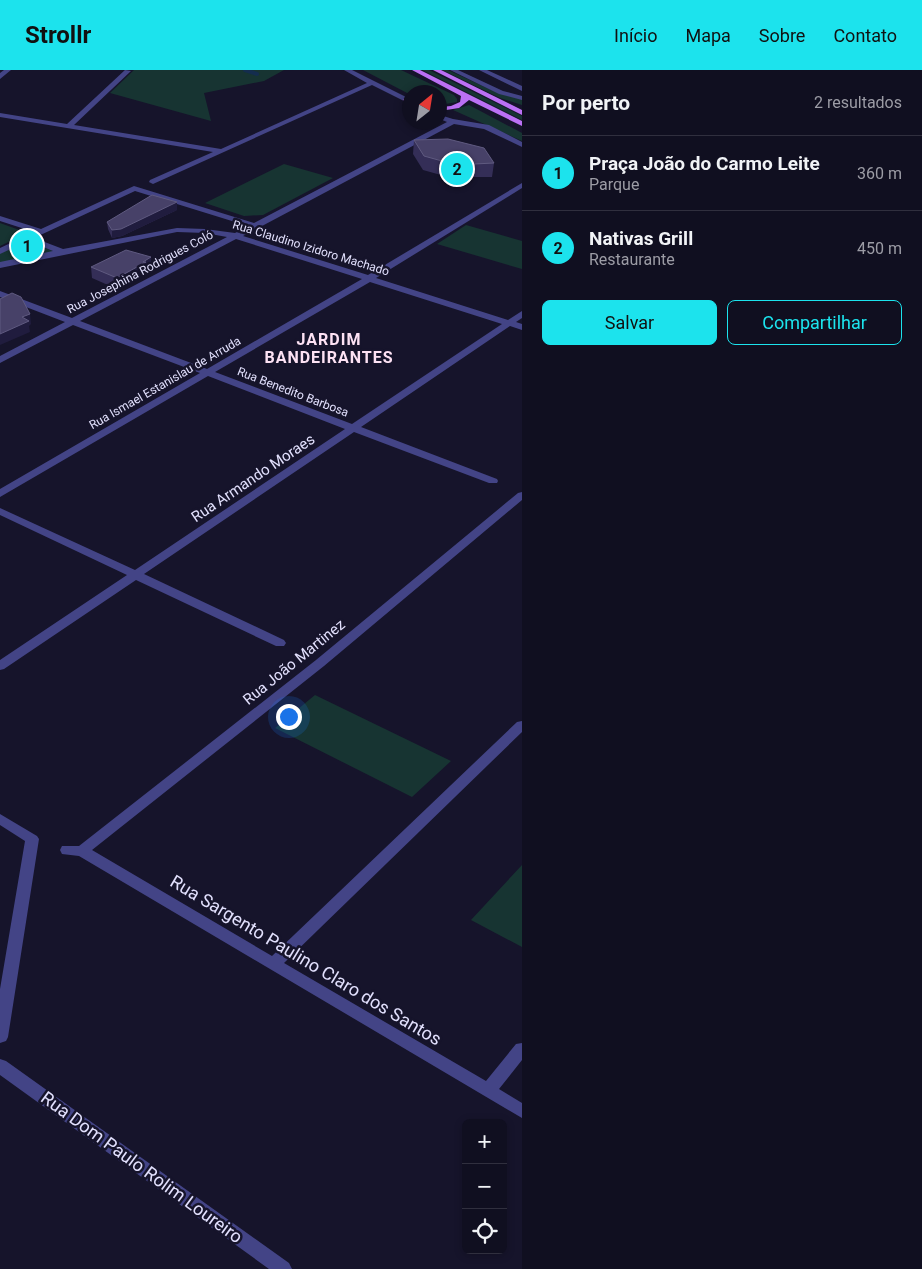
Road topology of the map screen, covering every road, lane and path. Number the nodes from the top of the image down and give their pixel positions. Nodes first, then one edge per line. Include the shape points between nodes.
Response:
1 (8, 70) edge
2 (347, 70) edge
3 (415, 70) edge
4 (436, 70) edge
5 (453, 70) edge
6 (472, 70) edge
7 (482, 70) edge
8 (128, 71) edge
9 (0, 77) edge
10 (372, 83) junction
11 (522, 89) edge
12 (522, 93) edge
13 (465, 94) junction
14 (402, 98) edge
15 (522, 98) edge
16 (447, 108) edge
17 (522, 113) edge
18 (0, 115) edge
19 (447, 121) edge
20 (451, 123) junction
21 (521, 123) edge
22 (69, 126) junction
23 (522, 145) edge
24 (222, 151) junction
25 (153, 182) dead end
26 (522, 185) edge
27 (0, 218) edge
28 (255, 226) junction
29 (40, 232) junction
30 (235, 236) junction
31 (26, 238) junction
32 (0, 251) edge
33 (65, 253) junction
34 (0, 265) edge
35 (368, 279) junction
36 (0, 294) edge
37 (522, 314) edge
38 (73, 322) junction
39 (508, 323) junction
40 (522, 327) edge
41 (0, 360) edge
42 (207, 372) junction
43 (352, 429) junction
44 (492, 481) dead end
45 (0, 494) edge
46 (522, 495) edge
47 (0, 511) edge
48 (135, 576) junction
49 (280, 642) dead end
50 (0, 666) edge
51 (522, 725) edge
52 (0, 819) edge
53 (74, 850) joint
54 (274, 964) junction
55 (0, 1037) edge
56 (522, 1049) edge
57 (0, 1066) edge
58 (488, 1090) junction
59 (522, 1111) edge
60 (283, 1269) edge

1 - 9 street
2 - 10 street
3 - 13 main road
4 - 17 main road
5 - 15 street
6 - 12 street
7 - 11 street
8 - 22 street
10 - 14 street
10 - 24 street
13 - 16 main road via 461,105
13 - 21 main road
18 - 22 street
19 - 20 street
20 - 23 street via 490,128
20 - 28 street, Rua Josephina Rodrigues Coló
22 - 24 street
24 - 25 street
26 - 35 street, Rua Ismael Estanislau de Arruda
27 - 29 street
28 - 29 street via 134,188
28 - 30 street, Rua Josephina Rodrigues Coló
29 - 31 street
30 - 33 street, Rua Claudino Izidoro Machado via 178,230
30 - 35 street, Rua Claudino Izidoro Machado
30 - 38 street, Rua Josephina Rodrigues Coló
31 - 32 street
31 - 33 street
33 - 34 street, Rua Claudino Izidoro Machado
35 - 39 street, Rua Claudino Izidoro Machado
35 - 42 street, Rua Ismael Estanislau de Arruda
36 - 38 street, Rua Benedito Barbosa
37 - 39 street, Rua Armando Moraes
38 - 41 street, Rua Josephina Rodrigues Coló
38 - 42 street, Rua Benedito Barbosa
39 - 40 street, Rua Claudino Izidoro Machado
39 - 43 street, Rua Armando Moraes
42 - 43 street, Rua Benedito Barbosa
42 - 45 street, Rua Ismael Estanislau de Arruda
43 - 44 street, Rua Benedito Barbosa
43 - 48 street, Rua Armando Moraes
46 - 53 street, Rua João Martinez via 320,663
47 - 48 street
48 - 49 street
48 - 50 street, Rua Armando Moraes
51 - 54 street
52 - 55 street via 32,839
53 - 54 street, Rua Sargento Paulino Claro dos Santos
54 - 58 street, Rua Sargento Paulino Claro dos Santos
56 - 58 street
57 - 60 street, Rua Dom Paulo Rolim Loureiro
58 - 59 street, Rua Sargento Paulino Claro dos Santos

